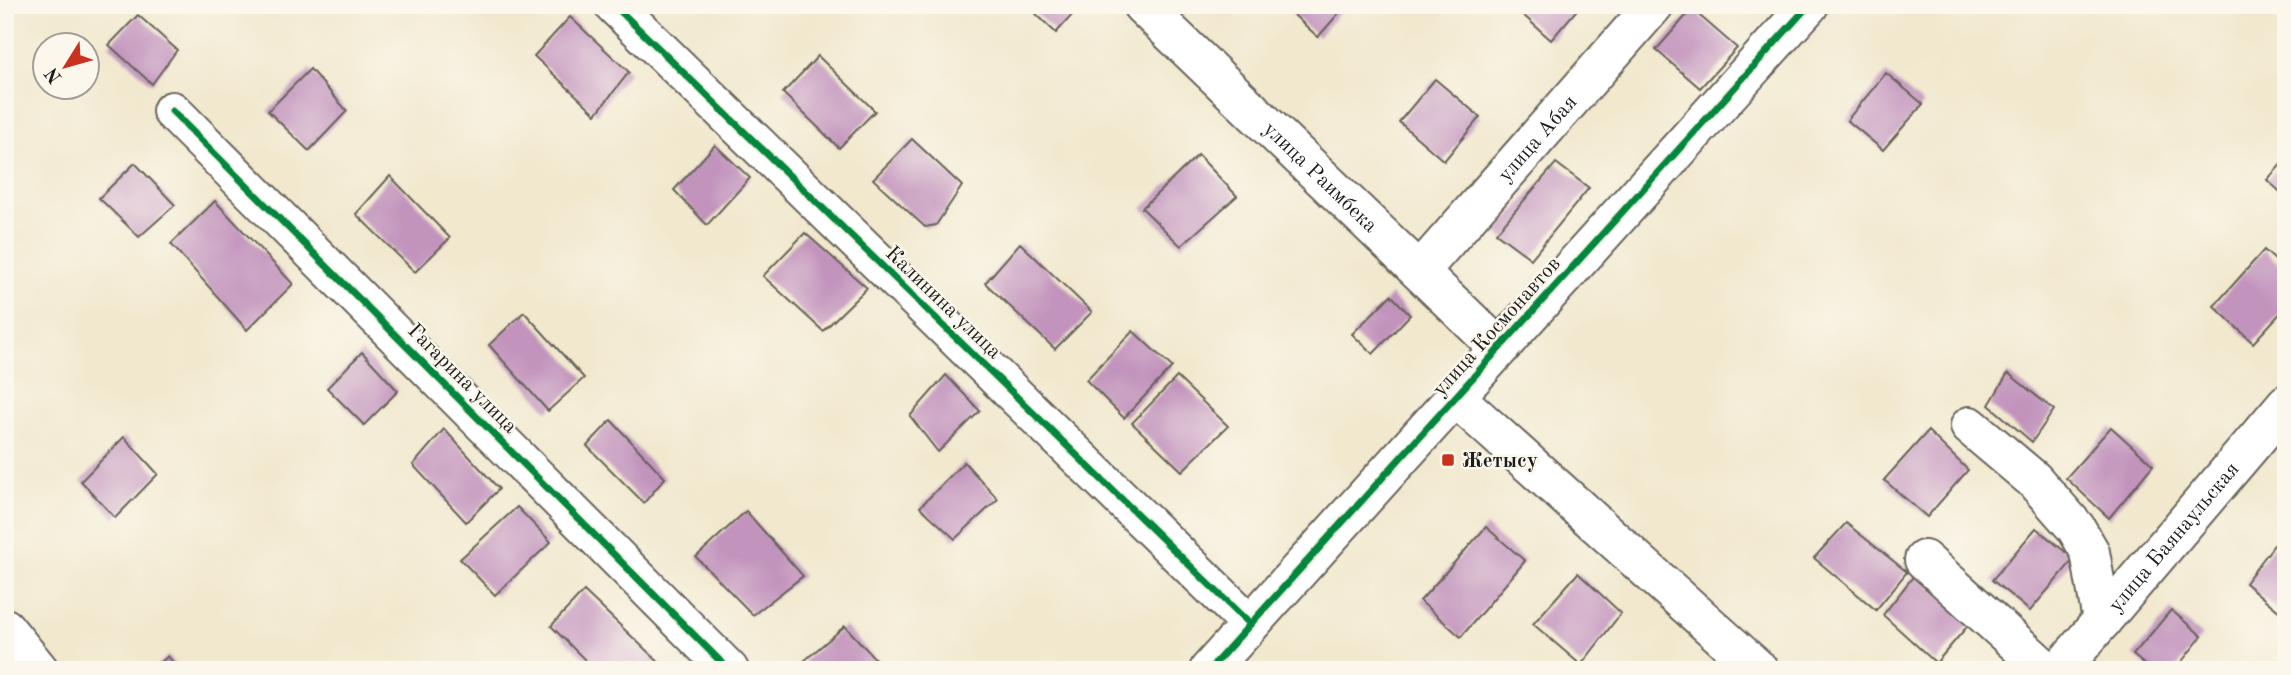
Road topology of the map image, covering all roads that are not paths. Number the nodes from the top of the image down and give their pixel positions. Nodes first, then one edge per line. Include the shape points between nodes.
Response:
1 (614, 5) edge
2 (1142, 5) edge
3 (1654, 5) edge
4 (1809, 5) edge
5 (172, 111) dead end
6 (1420, 271) junction
7 (1499, 348) junction
8 (1455, 397) junction
9 (2286, 404) edge
10 (1970, 426) dead end
11 (1924, 560) dead end
12 (2102, 621) junction
13 (1250, 624) junction
14 (5, 628) edge
15 (39, 670) edge
16 (729, 670) edge
17 (1209, 670) edge
18 (1759, 670) edge
19 (2046, 670) edge
20 (2060, 670) edge

1 - 13 street, Калинина улица
2 - 6 street, улица Раимбека
3 - 6 street, улица Абая
4 - 7 street, улица Космонавтов
5 - 16 street, Гагарина улица
6 - 7 street, улица Раимбека
7 - 8 street, улица Космонавтов
8 - 13 street, улица Космонавтов
8 - 18 street
9 - 12 street, улица Баянаульская
10 - 12 street via 2034,480 2076,528 2090,552
11 - 19 street
12 - 20 street, улица Баянаульская
13 - 17 street, улица Космонавтов
14 - 15 street

